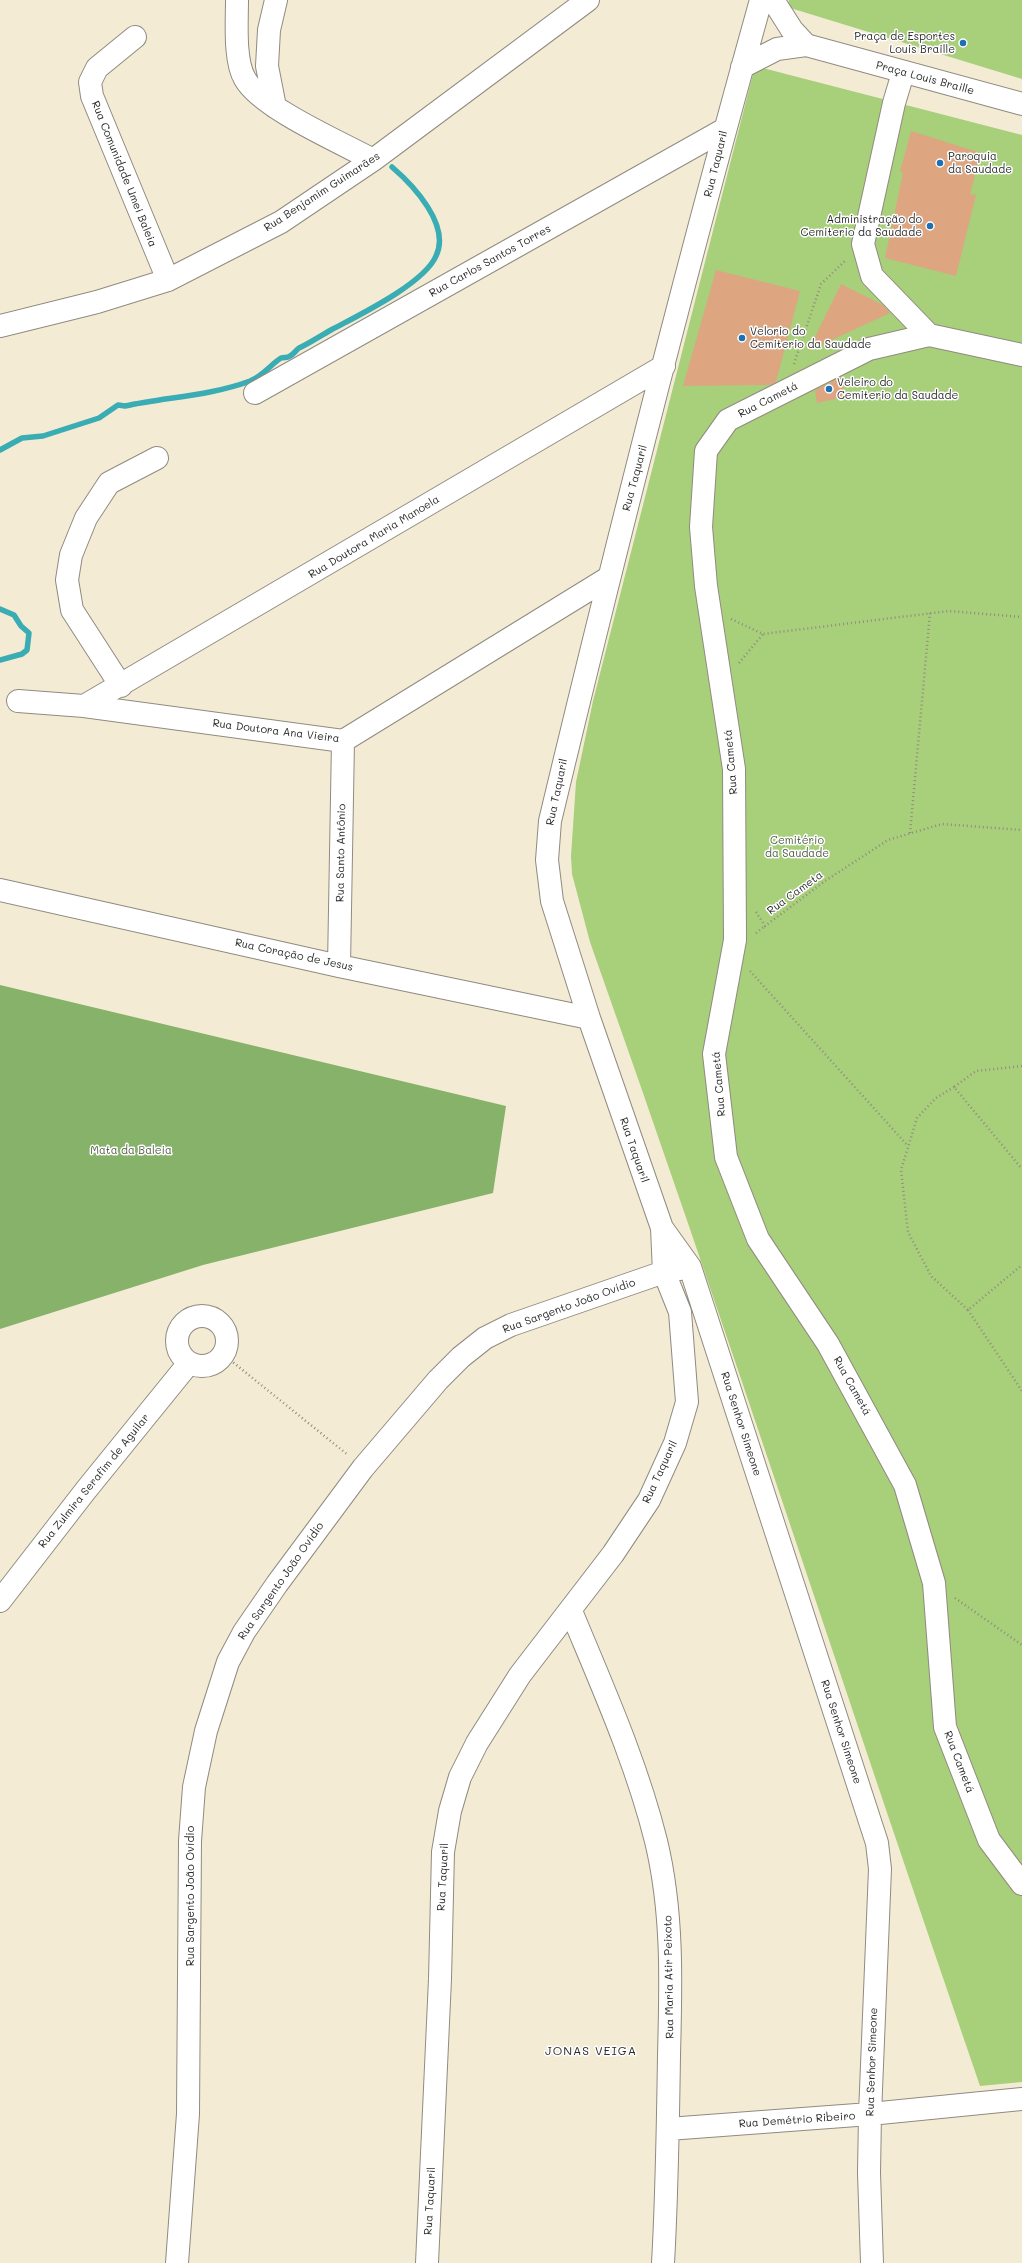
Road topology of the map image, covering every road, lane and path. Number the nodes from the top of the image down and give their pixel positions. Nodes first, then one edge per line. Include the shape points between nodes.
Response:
1 (237, 0) edge
2 (276, 0) edge
3 (588, 0) edge
4 (761, 0) edge
5 (773, 0) edge
6 (135, 36) dead end
7 (806, 45) junction
8 (742, 67) junction
9 (903, 73) junction
10 (1022, 104) edge
11 (275, 107) junction
12 (725, 129) junction
13 (373, 160) junction
14 (863, 244) junction
15 (168, 280) junction
16 (0, 326) edge
17 (929, 335) junction
18 (1022, 355) edge
19 (664, 366) junction
20 (788, 390) junction
21 (255, 393) dead end
22 (157, 458) dead end
23 (608, 578) junction
24 (710, 610) junction
25 (930, 613) junction
26 (1022, 617) edge
27 (763, 634) junction
28 (722, 683) junction
29 (121, 686) junction
30 (18, 702) dead end
31 (84, 706) junction
32 (343, 741) junction
33 (1022, 830) edge
34 (910, 834) junction
35 (0, 890) edge
36 (752, 906) dead end
37 (765, 926) junction
38 (733, 953) junction
39 (339, 966) junction
40 (589, 1018) junction
41 (1022, 1066) edge
42 (954, 1087) junction
43 (908, 1146) junction
44 (1022, 1169) edge
45 (662, 1228) junction
46 (1022, 1265) edge
47 (690, 1266) junction
48 (664, 1272) junction
49 (968, 1310) junction
50 (224, 1355) junction
51 (189, 1363) junction
52 (1022, 1391) edge
53 (363, 1468) junction
54 (934, 1583) junction
55 (0, 1601) edge
56 (571, 1610) junction
57 (1022, 1645) edge
58 (1022, 1884) edge
59 (1022, 2099) edge
60 (870, 2114) junction
61 (668, 2130) junction
62 (177, 2263) edge
63 (427, 2263) edge
64 (663, 2263) edge
65 (872, 2263) edge

1 - 11 street via 237,48 244,78 259,95
2 - 11 street via 269,30 267,66
3 - 13 street, Rua Benjamim Guimarães
4 - 8 street, Rua Taquaril
5 - 7 street via 792,30
6 - 15 street, Rua Comunidade Umei Baleia via 97,68 90,82 92,96
7 - 8 street, Praça Louis Braille via 777,49
7 - 9 street, Praça Louis Braille
8 - 12 street, Rua Taquaril
9 - 10 street, Praça Louis Braille
9 - 14 street
11 - 13 street
12 - 19 street, Rua Taquaril
12 - 21 street, Rua Carlos Santos Torres
13 - 15 street, Rua Benjamim Guimarães via 281,222
14 - 17 street via 872,276
14 - 20 path via 821,284 799,346
15 - 16 street, Rua Benjamim Guimarães via 97,302
17 - 18 street, Rua Cametá
17 - 20 street, Rua Cametá via 869,349
19 - 23 street, Rua Taquaril
19 - 29 street, Rua Doutora Maria Manoela
20 - 24 street, Rua Cametá via 728,420 706,451 701,527
22 - 29 street via 109,483 86,518 71,555 66,580 72,610
23 - 32 street, Rua Doutora Ana Vieira
23 - 40 street, Rua Taquaril via 550,821 547,860 552,901
24 - 27 path
24 - 28 street, Rua Cametá
25 - 26 path via 949,611
25 - 27 path
25 - 34 path
27 - 28 path
28 - 38 street, Rua Cametá via 734,769
29 - 31 street, Rua Doutora Maria Manoela
30 - 31 street, Rua Doutora Ana Vieira
31 - 32 street, Rua Doutora Ana Vieira
32 - 39 street, Rua Santo Antônio
33 - 34 path, Rua Cameta via 942,824
34 - 37 path, Rua Cameta via 888,840
35 - 39 street, Rua Coração de Jesus
36 - 37 path, Rua Cameta
37 - 38 path
38 - 43 path
38 - 54 street, Rua Cametá via 714,1054 726,1157 758,1239 828,1344 904,1485
39 - 40 street, Rua Coração de Jesus
40 - 45 street, Rua Taquaril
41 - 42 path via 976,1071
42 - 43 path via 936,1098 917,1118
42 - 44 path
43 - 49 path via 901,1170 908,1232 931,1276
45 - 47 street, Rua Senhor Simeone
45 - 48 street, Rua Taquaril
46 - 49 path
47 - 48 street, Rua Sargento João Ovídio
47 - 60 street, Rua Senhor Simeone via 877,1843 880,1869
48 - 53 street, Rua Sargento João Ovídio via 511,1325 485,1338 438,1380
48 - 56 street, Rua Taquaril via 680,1312 687,1402 675,1443 649,1500
49 - 52 path
50 - 51 street via 216,1363 208,1366 199,1367
50 - 51 street via 227,1342 225,1330 216,1320 199,1316 191,1319 180,1329 177,1338 179,1350
50 - 53 path
51 - 55 street, Rua Zulmira Serafim de Aguilar
53 - 62 street, Rua Sargento João Ovídio via 244,1632 221,1681 206,1731 194,1787 190,1841 188,2114
54 - 57 path
54 - 58 street, Rua Cametá via 945,1728 989,1840
56 - 61 street, Rua Maria Atir Peixoto via 639,1781 656,1842 669,1933 671,1988
56 - 63 street, Rua Taquaril via 520,1675 476,1743 460,1777 450,1811 443,1852
59 - 60 street, Rua Demétrio Ribeiro
60 - 61 street, Rua Demétrio Ribeiro
60 - 65 street, Rua Senhor Simeone
61 - 64 street, Rua Maria Atir Peixoto

